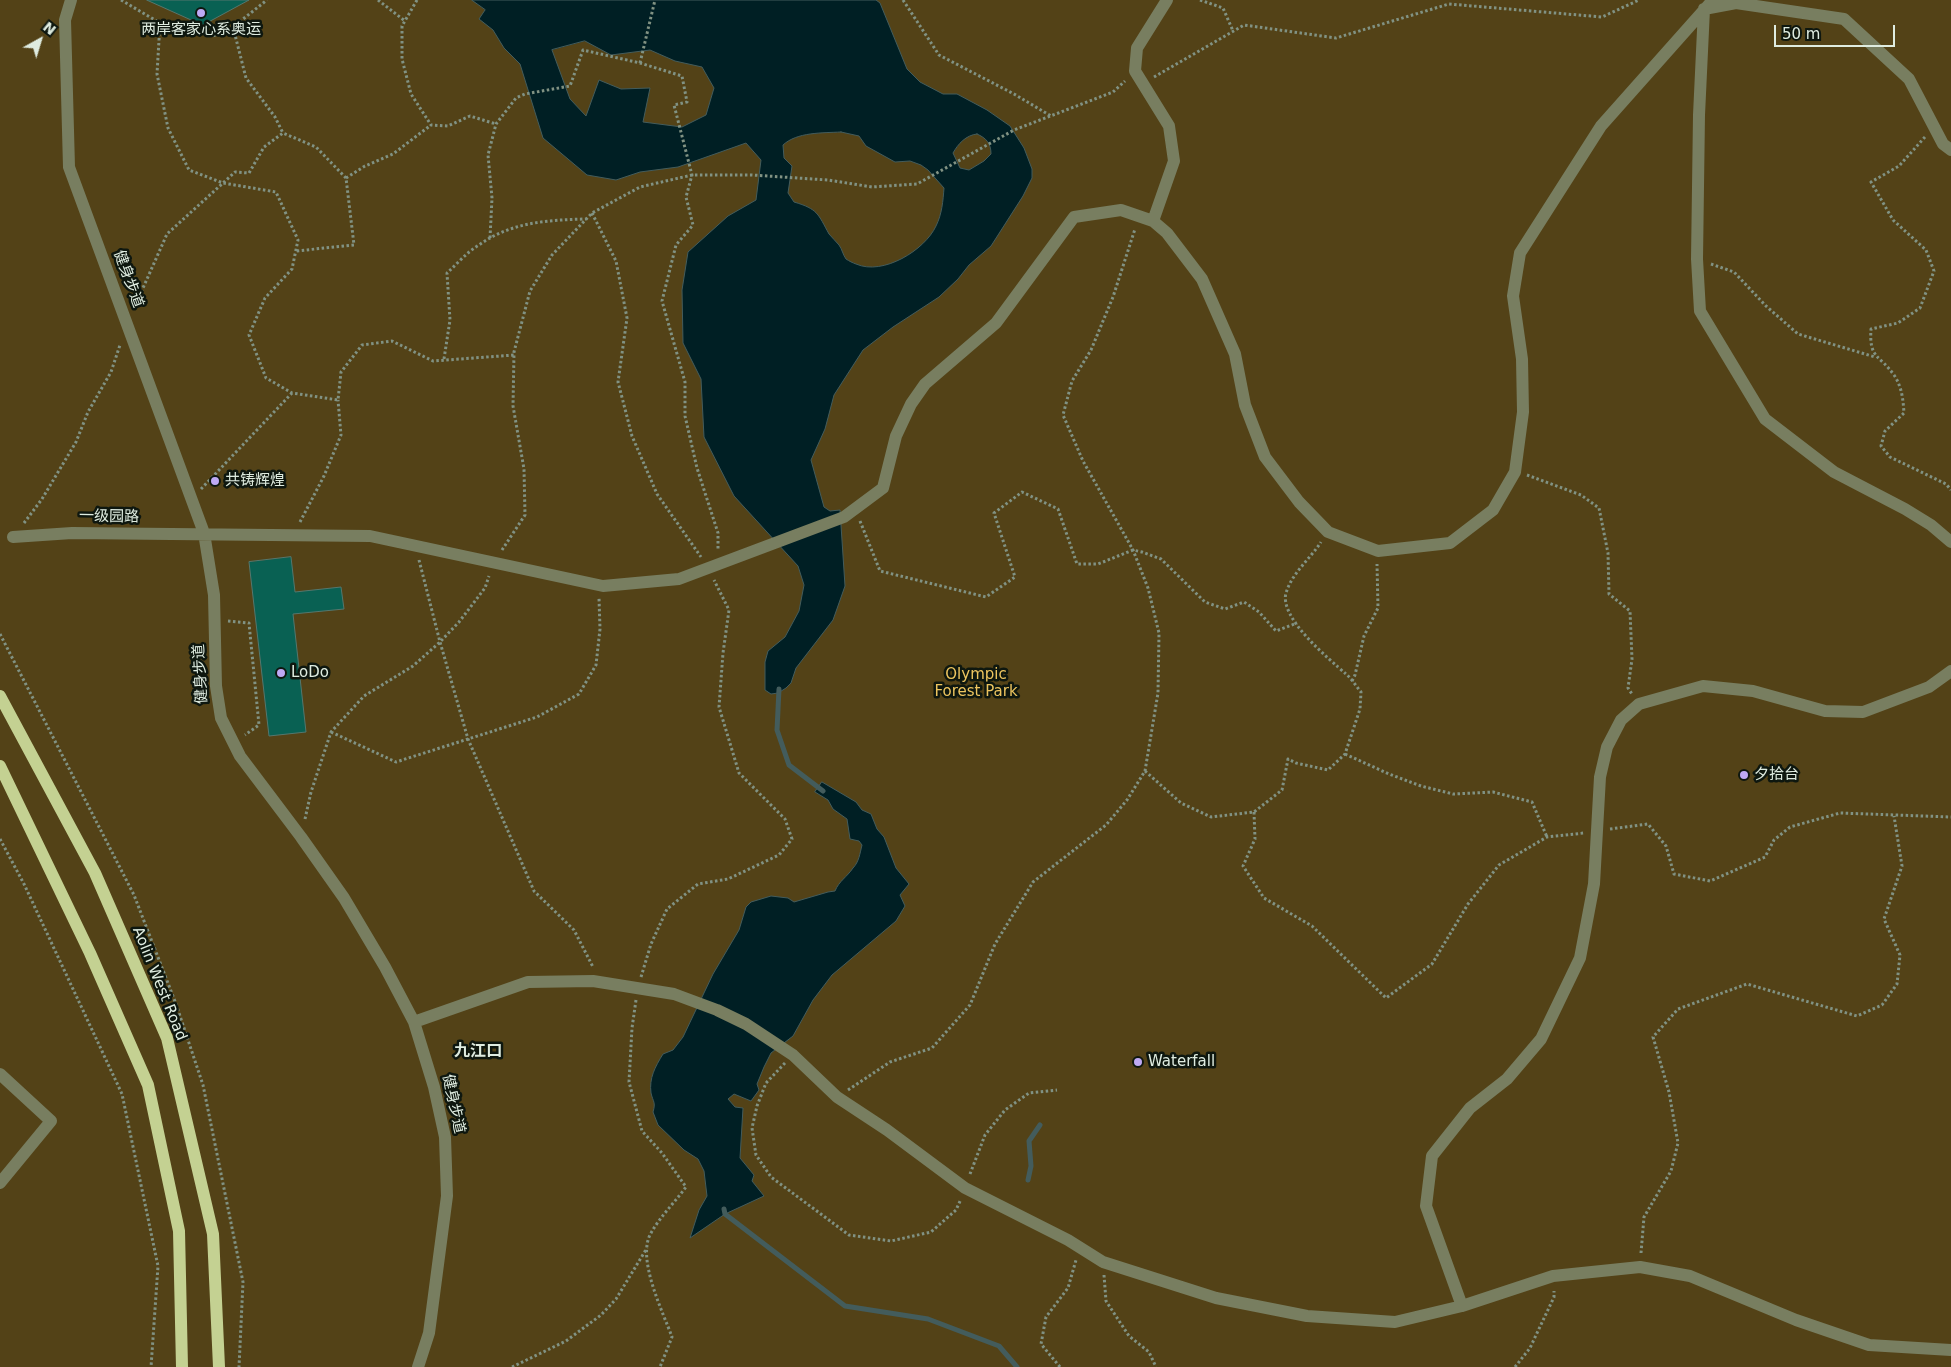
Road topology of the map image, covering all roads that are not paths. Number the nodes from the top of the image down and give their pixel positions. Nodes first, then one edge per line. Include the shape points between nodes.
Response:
1 (71, 0) edge
2 (1168, 0) edge
3 (1708, 4) edge
4 (1951, 150) edge
5 (1153, 220) junction
6 (204, 533) junction
7 (13, 537) road end
8 (1951, 542) edge
9 (1951, 671) edge
10 (0, 696) edge
11 (0, 766) edge
12 (414, 1022) junction
13 (0, 1074) edge
14 (0, 1182) edge
15 (1462, 1306) junction
16 (1951, 1350) edge
17 (182, 1367) edge
18 (218, 1367) edge
19 (418, 1367) edge

1 - 6 street, 健身步道 via 66,20 69,167
2 - 5 street via 1137,48 1135,71 1169,126 1174,161
3 - 4 street via 1736,3 1844,19 1909,79 1943,144
3 - 5 street via 1601,126 1520,253 1513,296 1522,359 1523,412 1515,472 1493,510 1450,543 1378,551 1328,532 1299,502 1265,457 1245,405 1235,354 1202,279
3 - 8 street via 1700,115 1697,259 1700,311 1765,419 1834,472 1905,509
5 - 6 street, 一级园路 via 1121,210 1074,217 996,323 925,384 896,436 883,488 856,509 844,517 679,579 598,585 370,536
6 - 7 street, 一级园路 via 72,533
6 - 12 street, 健身步道 via 214,595 216,686 221,718 240,756 344,898
9 - 15 street via 1929,687 1863,712 1825,711 1753,692 1703,686 1638,704 1620,720 1607,747 1600,778 1594,884 1580,958 1541,1039 1507,1080 1470,1108 1432,1156 1426,1206
10 - 18 main road, Aolin West Road via 95,873 167,1038 213,1234
11 - 17 main road via 90,953 148,1085 180,1231
12 - 15 street via 528,982 601,982 674,994 746,1024 788,1052 837,1097 970,1191 1103,1262 1216,1298 1307,1316 1395,1322
12 - 19 street, 健身步道 via 434,1087 444,1137 447,1196 429,1333
13 - 14 street via 51,1120
15 - 16 street via 1553,1276 1640,1266 1690,1276 1869,1346

